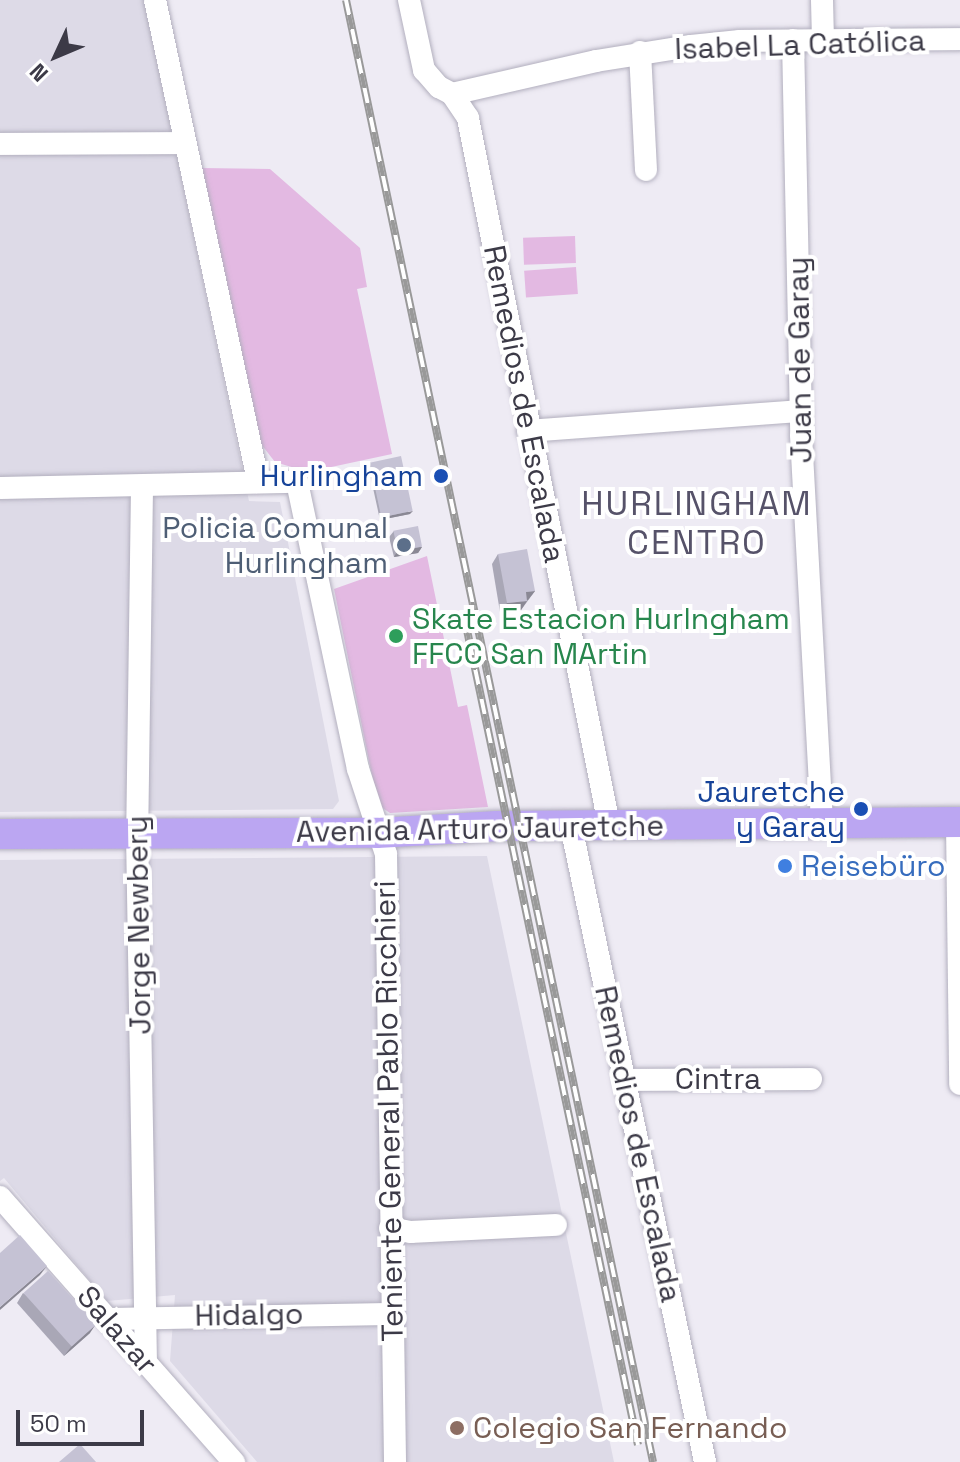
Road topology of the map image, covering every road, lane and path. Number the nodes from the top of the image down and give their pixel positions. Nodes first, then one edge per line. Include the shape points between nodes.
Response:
1 (155, 0) edge
2 (409, 0) edge
3 (822, 0) edge
4 (960, 39) edge
5 (793, 40) junction
6 (823, 41) junction
7 (640, 52) junction
8 (452, 94) junction
9 (185, 143) junction
10 (0, 144) edge
11 (646, 170) dead end
12 (801, 411) junction
13 (528, 431) junction
14 (258, 482) junction
15 (0, 488) edge
16 (142, 488) junction
17 (958, 822) edge
18 (822, 823) junction
19 (609, 825) junction
20 (571, 826) junction
21 (137, 833) junction
22 (377, 833) junction
23 (0, 834) edge
24 (811, 1079) dead end
25 (624, 1080) junction
26 (960, 1084) edge
27 (0, 1197) edge
28 (556, 1225) dead end
29 (390, 1228) junction
30 (391, 1314) junction
31 (144, 1317) junction
32 (107, 1319) junction
33 (146, 1363) junction
34 (234, 1462) edge
35 (395, 1462) edge
36 (705, 1462) edge

1 - 9 street
2 - 8 street, Remedios de Escalada via 424,70
3 - 6 street
4 - 6 street, Isabel La Católica
5 - 6 street, Isabel La Católica
5 - 7 street, Isabel La Católica
5 - 12 street, Juan de Garay
7 - 8 street, Isabel La Católica
7 - 11 street
8 - 13 street, Remedios de Escalada via 468,118
9 - 10 street
9 - 14 street
12 - 13 street
12 - 18 street, Juan de Garay
13 - 19 street, Remedios de Escalada
14 - 16 street
14 - 22 street, Teniente General Pablo Ricchieri via 297,482 358,769
15 - 16 street
16 - 21 street, Jorge Newbery
17 - 18 main road, Avenida Arturo Jauretche
17 - 26 street
18 - 19 main road, Avenida Arturo Jauretche
19 - 20 main road, Avenida Arturo Jauretche
20 - 22 main road, Avenida Arturo Jauretche
20 - 25 street, Remedios de Escalada
21 - 22 main road, Avenida Arturo Jauretche
21 - 23 main road, Avenida Arturo Jauretche
21 - 31 street, Jorge Newbery
22 - 29 street, Teniente General Pablo Ricchieri via 386,854
24 - 25 street, Cintra
25 - 36 street, Remedios de Escalada
27 - 32 street, Salazar
28 - 29 street via 411,1232
29 - 30 street, Teniente General Pablo Ricchieri
30 - 31 street, Hidalgo
30 - 35 street, Teniente General Pablo Ricchieri
31 - 32 street, Hidalgo
31 - 33 street, Jorge Newbery
32 - 33 street, Salazar
33 - 34 street, Salazar

